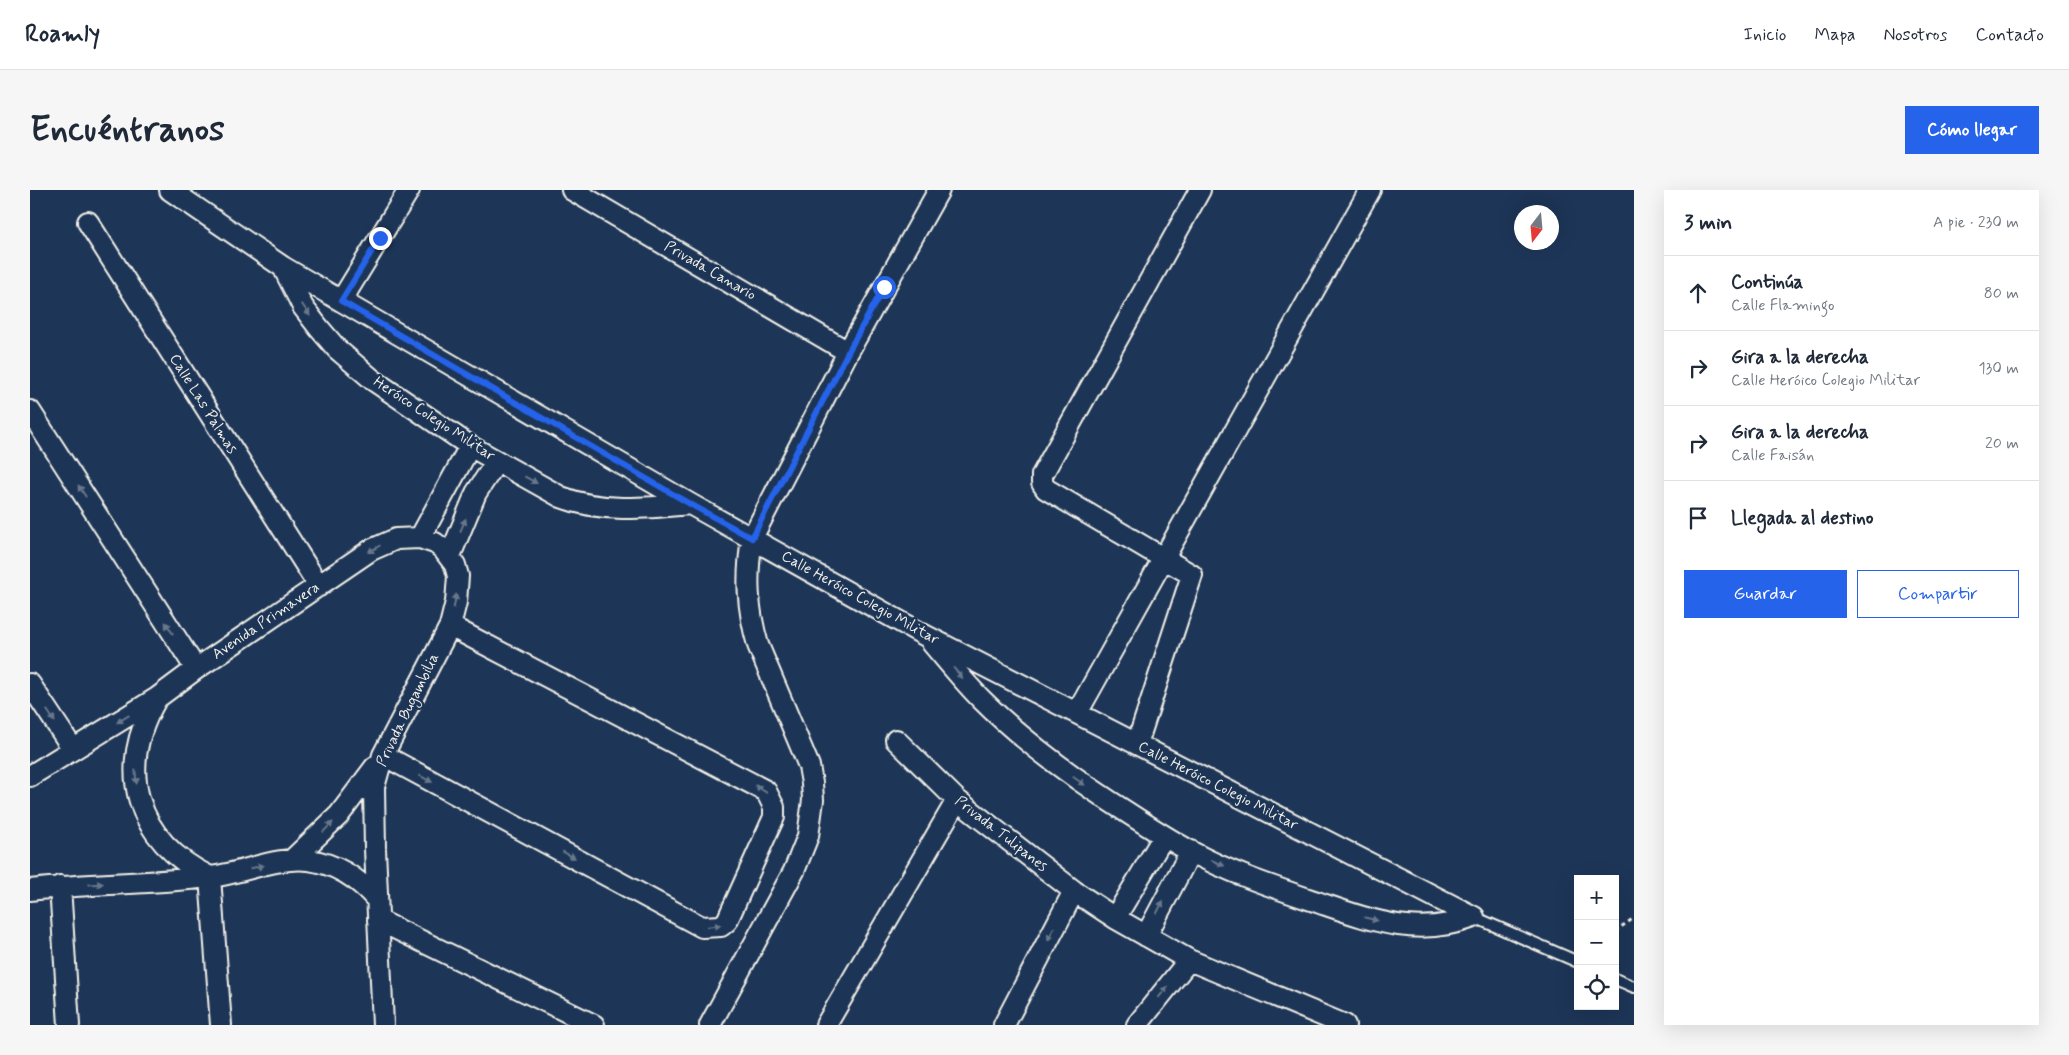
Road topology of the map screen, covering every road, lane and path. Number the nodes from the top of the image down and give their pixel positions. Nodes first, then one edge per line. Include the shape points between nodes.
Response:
1 (170, 190) edge
2 (409, 190) edge
3 (572, 190) edge
4 (939, 190) edge
5 (1200, 190) edge
6 (1370, 190) edge
7 (88, 222) dead end
8 (283, 267) junction
9 (341, 301) junction
10 (848, 352) junction
11 (30, 411) edge
12 (470, 446) junction
13 (497, 461) junction
14 (690, 504) junction
15 (420, 538) junction
16 (752, 538) junction
17 (450, 556) junction
18 (1162, 558) junction
19 (319, 586) junction
20 (450, 626) junction
21 (926, 636) junction
22 (196, 669) junction
23 (30, 684) edge
24 (157, 698) junction
25 (1076, 713) junction
26 (896, 740) dead end
27 (1137, 744) junction
28 (73, 749) junction
29 (383, 755) junction
30 (30, 776) edge
31 (957, 800) junction
32 (1164, 836) junction
33 (1191, 851) junction
34 (292, 860) junction
35 (210, 877) junction
36 (60, 886) junction
37 (30, 890) edge
38 (1074, 891) junction
39 (377, 900) junction
40 (1474, 917) junction
41 (1115, 918) junction
42 (1634, 918) edge
43 (378, 920) junction
44 (1619, 928) edge
45 (1146, 936) junction
46 (1189, 960) junction
47 (1574, 961) edge
48 (1619, 981) edge
49 (1634, 987) edge
50 (1337, 1024) edge
51 (69, 1025) edge
52 (221, 1025) edge
53 (383, 1025) edge
54 (594, 1025) edge
55 (710, 1025) edge
56 (826, 1025) edge
57 (1004, 1025) edge
58 (1137, 1025) edge

1 - 8 street, Calle Heróico Colegio Militar
2 - 9 street
3 - 10 street, Privada Canario
4 - 10 street
5 - 18 street via 1042,475 1046,489
6 - 18 street
7 - 19 street, Calle Las Palmas
8 - 9 street, Calle Heróico Colegio Militar
8 -> 12 street, Heróico Colegio Militar via 303,307 337,349 373,380
9 - 14 street, Calle Heróico Colegio Militar
10 - 16 street
22 -> 11 street
12 - 13 street, Heróico Colegio Militar
12 - 15 street
13 -> 14 street, Heróico Colegio Militar via 561,497 584,504 645,508
17 -> 13 street via 476,493
14 - 16 street, Calle Heróico Colegio Militar
15 - 17 street via 435,543
15 -> 19 street, Avenida Primavera via 396,539 384,544
16 - 21 street, Calle Heróico Colegio Militar
16 - 55 street via 748,591 753,627 809,766 813,800 808,836 794,871
20 -> 17 street, Privada Bugambilia via 458,586 455,565
18 - 25 street
18 - 27 street via 1192,575
19 - 22 street, Avenida Primavera
20 - 29 street, Privada Bugambilia
29 -> 20 street via 702,927 721,926 727,921 774,816 766,791
21 - 25 street, Calle Heróico Colegio Militar
21 -> 32 street via 980,698 1027,741 1077,780
22 - 24 street, Avenida Primavera
23 -> 28 street
24 -> 28 street, Avenida Primavera
24 -> 35 street via 136,748 140,801 146,817 166,847 186,864
25 - 27 street, Calle Heróico Colegio Militar
26 - 31 street, Privada Tulipanes
27 - 40 street, Calle Heróico Colegio Militar
28 - 30 street, Avenida Primavera
34 -> 29 street via 339,815
29 - 39 street, Privada Bugambilia via 374,787
31 - 38 street, Privada Tulipanes
31 - 56 street
32 - 33 street
32 - 41 street
33 -> 40 street via 1272,887 1357,916 1422,928 1442,927
45 -> 33 street
35 -> 34 street
34 - 39 street via 317,862 340,870
36 -> 35 street
35 - 52 street
36 - 37 street
36 - 51 street
38 - 41 street, Privada Tulipanes
38 -> 57 street
39 - 43 street, Privada Bugambilia
40 - 47 lane, Calle Heróico Colegio Militar
41 - 45 street, Privada Tulipanes
42 - 44 path
43 - 53 street, Privada Bugambilia
43 - 54 street
45 - 46 street, Privada Tulipanes
46 - 50 street, Privada Tulipanes
58 -> 46 street
48 - 49 lane

